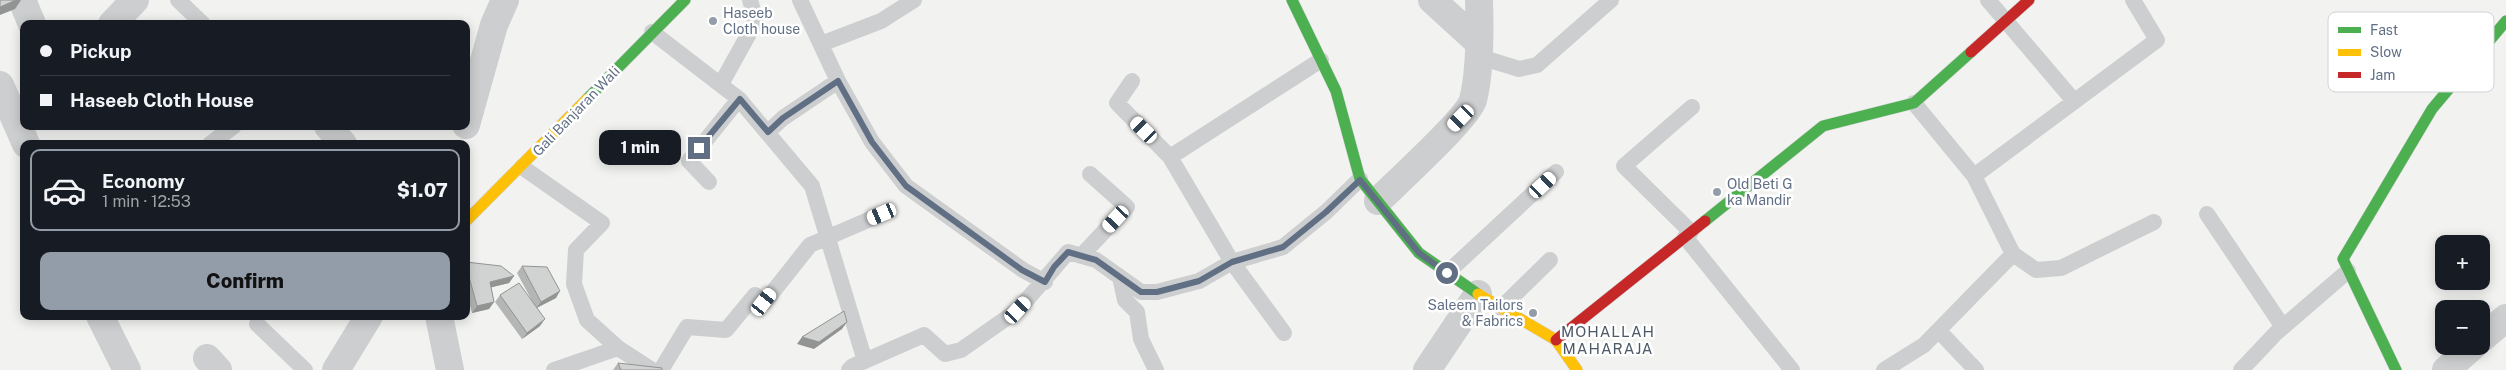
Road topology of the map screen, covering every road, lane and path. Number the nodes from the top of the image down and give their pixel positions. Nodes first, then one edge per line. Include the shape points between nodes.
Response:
1 (22, 0) edge
2 (136, 0) edge
3 (178, 0) edge
4 (505, 0) edge
5 (686, 0) edge
6 (750, 0) edge
7 (800, 0) edge
8 (914, 0) edge
9 (1292, 0) edge
10 (1432, 0) edge
11 (1479, 0) edge
12 (1611, 0) edge
13 (1988, 0) edge
14 (2029, 0) edge
15 (2133, 0) edge
16 (30, 20) edge
17 (116, 20) edge
18 (199, 20) edge
19 (2006, 20) junction
20 (2506, 20) edge
21 (652, 32) junction
22 (2494, 34) edge
23 (821, 44) junction
24 (1478, 49) junction
25 (1321, 60) junction
26 (838, 81) junction
27 (1132, 81) dead end
28 (721, 84) junction
29 (0, 85) edge
30 (2446, 92) edge
31 (740, 99) junction
32 (2074, 101) junction
33 (1914, 102) junction
34 (1692, 107) dead end
35 (470, 111) edge
36 (20, 126) edge
37 (229, 130) edge
38 (331, 130) edge
39 (768, 132) junction
40 (215, 140) edge
41 (340, 140) edge
42 (1170, 156) junction
43 (522, 167) junction
44 (1556, 172) dead end
45 (1090, 174) dead end
46 (1974, 176) junction
47 (1360, 180) junction
48 (709, 182) dead end
49 (1378, 201) junction
50 (882, 214) dead end
51 (2208, 214) dead end
52 (470, 217) edge
53 (2154, 222) dead end
54 (1688, 234) junction
55 (828, 236) junction
56 (2014, 254) junction
57 (1082, 255) junction
58 (1550, 260) dead end
59 (1232, 262) junction
60 (2348, 271) junction
61 (1447, 273) junction
62 (1120, 277) junction
63 (1045, 282) junction
64 (1489, 301) junction
65 (2506, 318) edge
66 (102, 320) edge
67 (366, 320) edge
68 (440, 320) edge
69 (257, 324) dead end
70 (2283, 327) junction
71 (1939, 331) junction
72 (2490, 332) edge
73 (1284, 333) dead end
74 (1556, 340) junction
75 (618, 348) junction
76 (2463, 355) edge
77 (865, 360) junction
78 (1890, 368) edge
79 (127, 370) edge
80 (305, 370) edge
81 (336, 370) edge
82 (450, 370) edge
83 (554, 370) edge
84 (652, 370) edge
85 (661, 370) edge
86 (849, 370) edge
87 (1156, 370) edge
88 (1427, 370) edge
89 (1577, 370) edge
90 (1792, 370) edge
91 (1976, 370) edge
92 (2241, 370) edge
93 (2396, 370) edge
94 (2446, 370) edge

1 - 16 street
2 - 17 street
3 - 18 lane
4 - 35 street via 494,25
5 - 21 street, Gali Banjaran Wali
6 - 28 lane via 756,21
7 - 23 lane
8 - 23 lane via 881,21
9 - 25 street
10 - 24 street
11 - 24 street
12 - 24 lane via 1537,65 1519,70
13 - 19 lane
14 - 19 street
15 - 32 lane via 2157,40
19 - 32 lane
19 - 33 street
20 - 22 street
21 - 28 lane
21 - 43 street, Gali Banjaran Wali
23 - 26 lane
24 - 49 street via 1472,102 1461,118
25 - 42 lane
25 - 47 street via 1336,91
26 - 39 lane
26 - 63 lane via 872,142 906,186 1022,270
27 - 42 lane via 1117,104
28 - 31 lane
29 - 36 street
30 - 60 street via 2432,109 2343,259
31 - 39 lane
31 - 48 lane via 689,161
32 - 46 lane
33 - 46 lane
33 - 54 street via 1823,126
34 - 54 lane via 1624,166
37 - 40 lane
38 - 41 street
39 - 55 lane via 812,186
42 - 59 lane
43 - 52 street, Gali Banjaran Wali
43 - 75 lane via 602,223 576,250 574,284 588,320
44 - 61 lane
45 - 57 lane via 1127,207
46 - 56 lane
47 - 49 street
47 - 59 lane via 1283,247
49 - 61 street via 1419,253
50 - 55 lane
51 - 70 lane
53 - 56 lane via 2061,268 2036,270
54 - 74 street
54 - 90 lane
55 - 77 lane
55 - 85 lane via 810,245 764,302 755,295 726,330 687,327
56 - 71 lane
57 - 62 lane via 1096,260
57 - 63 lane via 1068,252
58 - 64 lane
59 - 62 lane via 1199,281 1157,292 1141,292
59 - 73 lane
60 - 70 lane
60 - 93 street
61 - 64 street
62 - 87 lane via 1125,300 1136,312 1141,339
63 - 77 lane via 1018,310 961,350 945,354 924,336
64 - 74 street
64 - 88 street
65 - 72 street
66 - 79 street
67 - 81 street
68 - 82 street
69 - 80 lane
70 - 92 lane
71 - 78 lane via 1924,346
71 - 91 lane
74 - 89 street
75 - 83 lane
75 - 84 lane
76 - 94 street
77 - 86 lane

